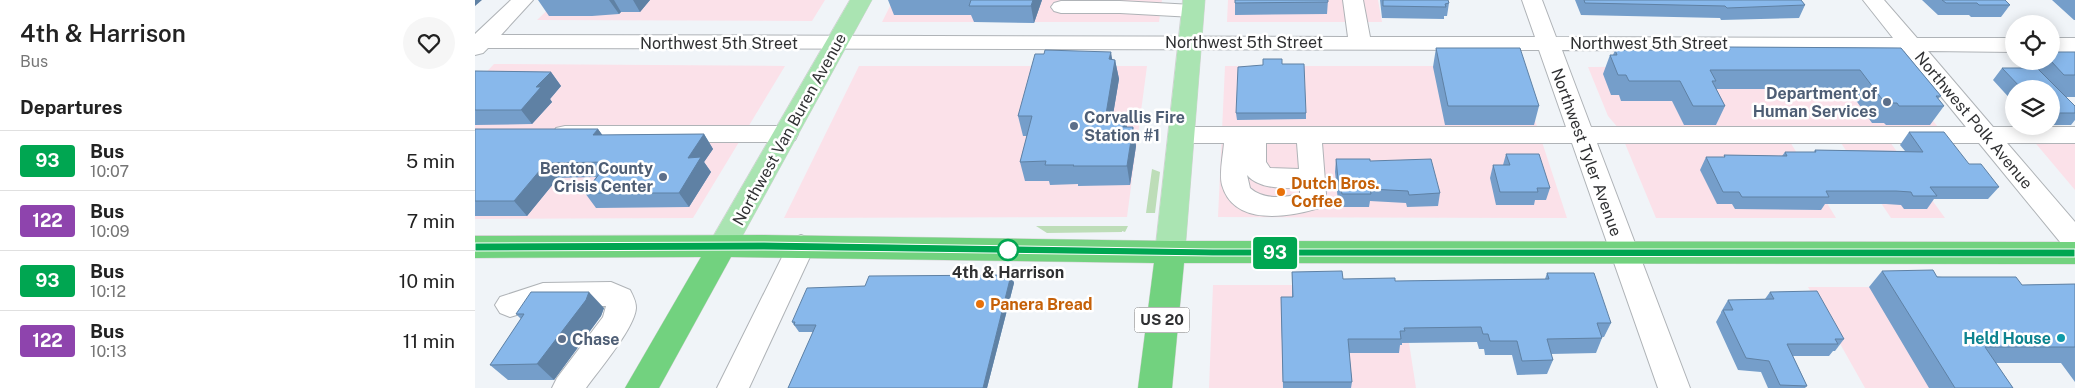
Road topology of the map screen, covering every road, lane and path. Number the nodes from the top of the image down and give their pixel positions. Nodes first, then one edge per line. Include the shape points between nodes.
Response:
1 (523, 0) edge
2 (861, 0) edge
3 (1353, 0) edge
4 (1532, 0) edge
5 (1873, 0) edge
6 (1119, 4) edge
7 (1193, 5) edge
8 (1060, 9) edge
9 (1360, 42) junction
10 (1548, 42) junction
11 (477, 43) edge
12 (837, 43) junction
13 (1050, 43) junction
14 (1190, 43) junction
15 (1910, 44) junction
16 (2005, 44) edge
17 (2060, 45) edge
18 (2075, 45) edge
19 (543, 134) edge
20 (786, 134) junction
21 (1181, 134) junction
22 (1245, 134) junction
23 (1309, 134) junction
24 (1581, 135) junction
25 (1986, 135) junction
26 (2075, 135) edge
27 (2075, 241) edge
28 (801, 246) junction
29 (723, 247) junction
30 (477, 250) edge
31 (1169, 252) junction
32 (2075, 253) edge
33 (1624, 254) junction
34 (510, 305) dead end
35 (568, 388) edge
36 (642, 388) edge
37 (733, 388) edge
38 (1155, 388) edge
39 (1674, 388) edge

1 - 11 street
2 - 12 main road, Northwest Van Buren Avenue
3 - 9 street
4 - 10 street, Northwest Tyler Avenue
5 - 15 street, Northwest Polk Avenue
6 - 7 street
6 - 8 street via 1117,15 1110,18
7 - 14 main road
8 - 13 street
9 - 10 street, Northwest 5th Street
9 - 14 street, Northwest 5th Street
10 - 15 street, Northwest 5th Street
10 - 24 street, Northwest Tyler Avenue
11 - 12 street, Northwest 5th Street
12 - 13 street, Northwest 5th Street
12 - 20 main road, Northwest Van Buren Avenue
13 - 14 street, Northwest 5th Street
14 - 21 main road
15 - 16 street, Northwest 5th Street
15 - 25 street, Northwest Polk Avenue
17 - 18 street
19 - 20 street
20 - 29 main road, Northwest Van Buren Avenue
21 - 22 street
21 - 31 main road
22 - 23 street
22 - 23 street via 1235,185 1251,203 1263,206 1299,205 1310,201 1313,194
23 - 24 street
24 - 25 street
24 - 33 street, Northwest Tyler Avenue
25 - 26 street
25 - 27 street, Northwest Polk Avenue
28 - 29 highway
28 - 31 highway
28 - 37 street
29 - 30 highway
29 - 36 highway, Northwest Van Buren Avenue
31 - 33 highway
31 - 38 highway, US 20
32 - 33 highway
33 - 39 street, Northwest Tyler Avenue
34 - 35 street via 543,295 611,294 620,298 621,310 615,324

